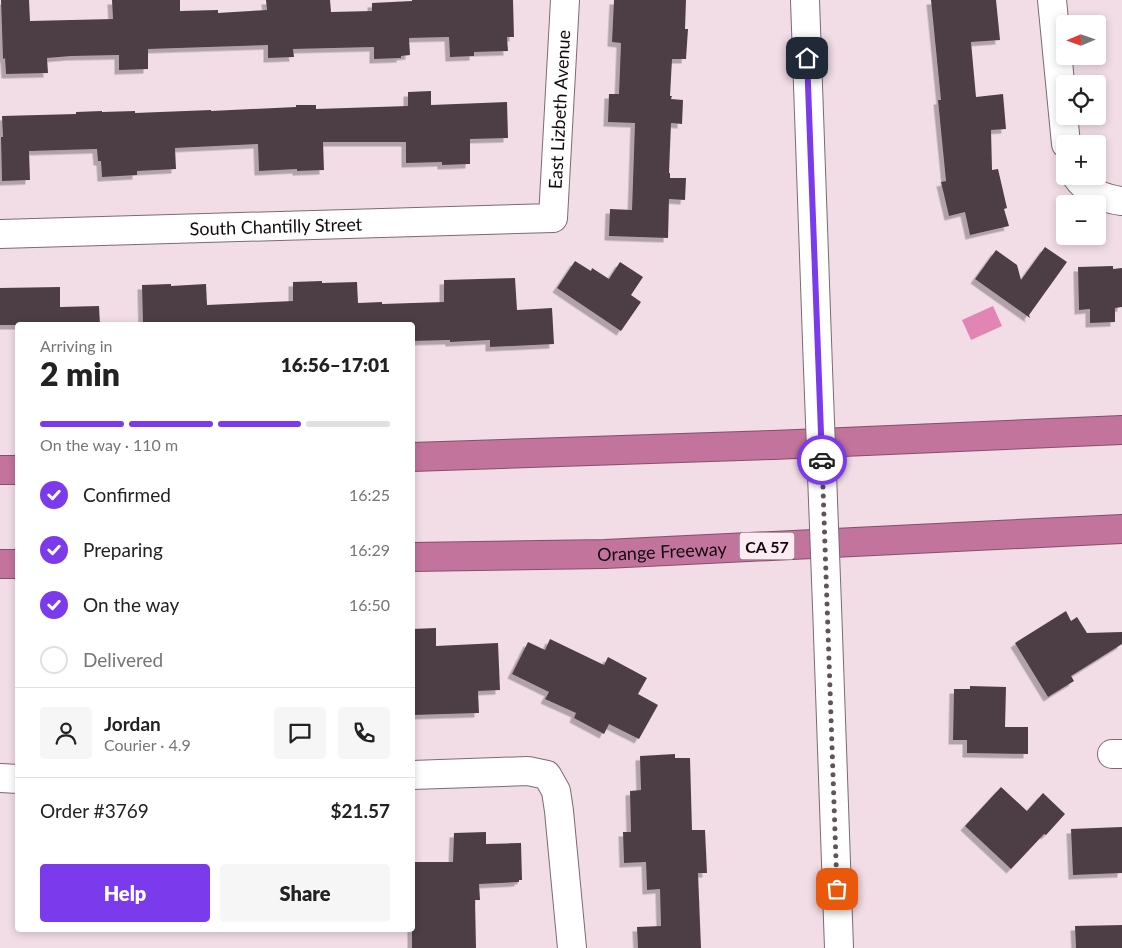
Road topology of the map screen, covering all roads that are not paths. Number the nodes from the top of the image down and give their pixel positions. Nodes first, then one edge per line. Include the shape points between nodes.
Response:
1 (565, 0) edge
2 (805, 0) edge
3 (1052, 0) edge
4 (1065, 135) edge
5 (1086, 185) edge
6 (1122, 200) edge
7 (553, 218) joint
8 (0, 234) edge
9 (1122, 430) edge
10 (415, 457) edge
11 (0, 470) edge
12 (15, 470) edge
13 (1122, 529) edge
14 (415, 557) edge
15 (0, 564) edge
16 (15, 564) edge
17 (415, 775) edge
18 (0, 778) edge
19 (15, 779) edge
20 (572, 948) edge
21 (839, 948) edge

1 - 7 street, East Lizbeth Avenue
2 - 21 street, bridge
3 - 4 street
5 - 6 street via 1102,196
7 - 8 street, South Chantilly Street
9 - 10 highway
11 - 12 highway
13 - 14 highway, Orange Freeway / CA 57 via 605,554
15 - 16 highway
17 - 20 street via 528,771 546,775 556,791
18 - 19 street

